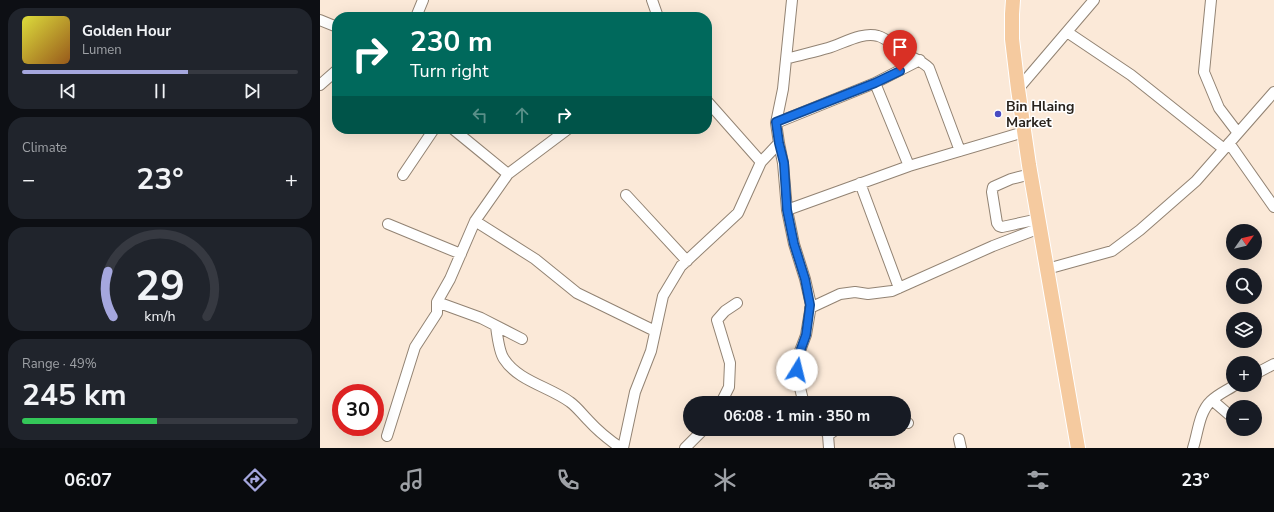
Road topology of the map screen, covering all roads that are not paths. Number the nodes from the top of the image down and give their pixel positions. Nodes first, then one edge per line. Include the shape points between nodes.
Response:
1 (423, 0) edge
2 (652, 0) edge
3 (792, 0) edge
4 (1013, 0) edge
5 (1094, 0) edge
6 (1211, 0) edge
7 (418, 12) edge
8 (656, 12) edge
9 (320, 20) edge
10 (332, 25) edge
11 (1067, 32) junction
12 (786, 59) junction
13 (920, 60) junction
14 (332, 74) edge
15 (875, 83) junction
16 (320, 85) edge
17 (1018, 89) junction
18 (1274, 92) edge
19 (712, 107) edge
20 (776, 122) junction
21 (1024, 132) junction
22 (1238, 133) junction
23 (431, 134) edge
24 (459, 134) edge
25 (561, 134) edge
26 (779, 143) junction
27 (1226, 146) junction
28 (960, 151) junction
29 (761, 162) junction
30 (909, 166) junction
31 (508, 174) junction
32 (1031, 174) junction
33 (403, 175) dead end
34 (860, 183) junction
35 (626, 195) dead end
36 (1274, 207) edge
37 (787, 210) junction
38 (475, 221) junction
39 (1039, 223) junction
40 (388, 224) dead end
41 (461, 254) junction
42 (687, 261) junction
43 (1047, 269) junction
44 (899, 288) junction
45 (437, 302) junction
46 (737, 302) dead end
47 (810, 308) junction
48 (496, 326) junction
49 (655, 331) junction
50 (522, 339) dead end
51 (1274, 364) edge
52 (1262, 370) edge
53 (1226, 391) edge
54 (724, 396) edge
55 (802, 396) edge
56 (1212, 400) junction
57 (1226, 412) edge
58 (387, 436) dead end
59 (697, 436) edge
60 (827, 436) edge
61 (622, 448) edge
62 (685, 448) edge
63 (829, 448) edge
64 (1078, 448) edge
65 (1194, 448) edge

1 - 7 street
2 - 8 street
3 - 12 street
4 - 17 highway via 1012,39
5 - 11 street
6 - 22 street via 1204,72 1219,108
9 - 10 street
11 - 17 street
11 - 27 street via 1132,75
12 - 13 street via 871,35 879,36 900,51
12 - 20 street
13 - 15 street
13 - 28 street via 929,68
14 - 16 street
15 - 20 street
15 - 30 street
17 - 21 highway
18 - 22 street
19 - 29 street
20 - 26 street
21 - 28 street
21 - 32 highway
22 - 27 street
23 - 33 street
24 - 31 street
25 - 31 street
26 - 29 street
26 - 37 street via 784,163
27 - 36 street
27 - 43 street via 1196,181 1112,251
28 - 30 street
29 - 42 street via 738,213
30 - 34 street
31 - 38 street
32 - 39 highway
32 - 39 street via 993,187 997,223 1002,227
34 - 37 street
34 - 44 street
35 - 42 street
37 - 47 street
38 - 41 street
38 - 49 street via 535,259 577,293
39 - 43 highway
39 - 44 street
40 - 41 street
41 - 45 street
42 - 49 street via 681,266 663,296
43 - 64 highway
44 - 47 street via 881,293 840,294
45 - 48 street
45 - 58 street via 437,313 415,347
46 - 54 street via 717,320 730,363 729,387
47 - 55 street via 806,335 797,360
48 - 50 street
48 - 61 street via 503,358 518,373 572,403 607,438
49 - 61 street via 651,351 635,392
51 - 52 street
53 - 56 street
56 - 57 street
56 - 65 street via 1203,412
59 - 62 street
60 - 63 street

